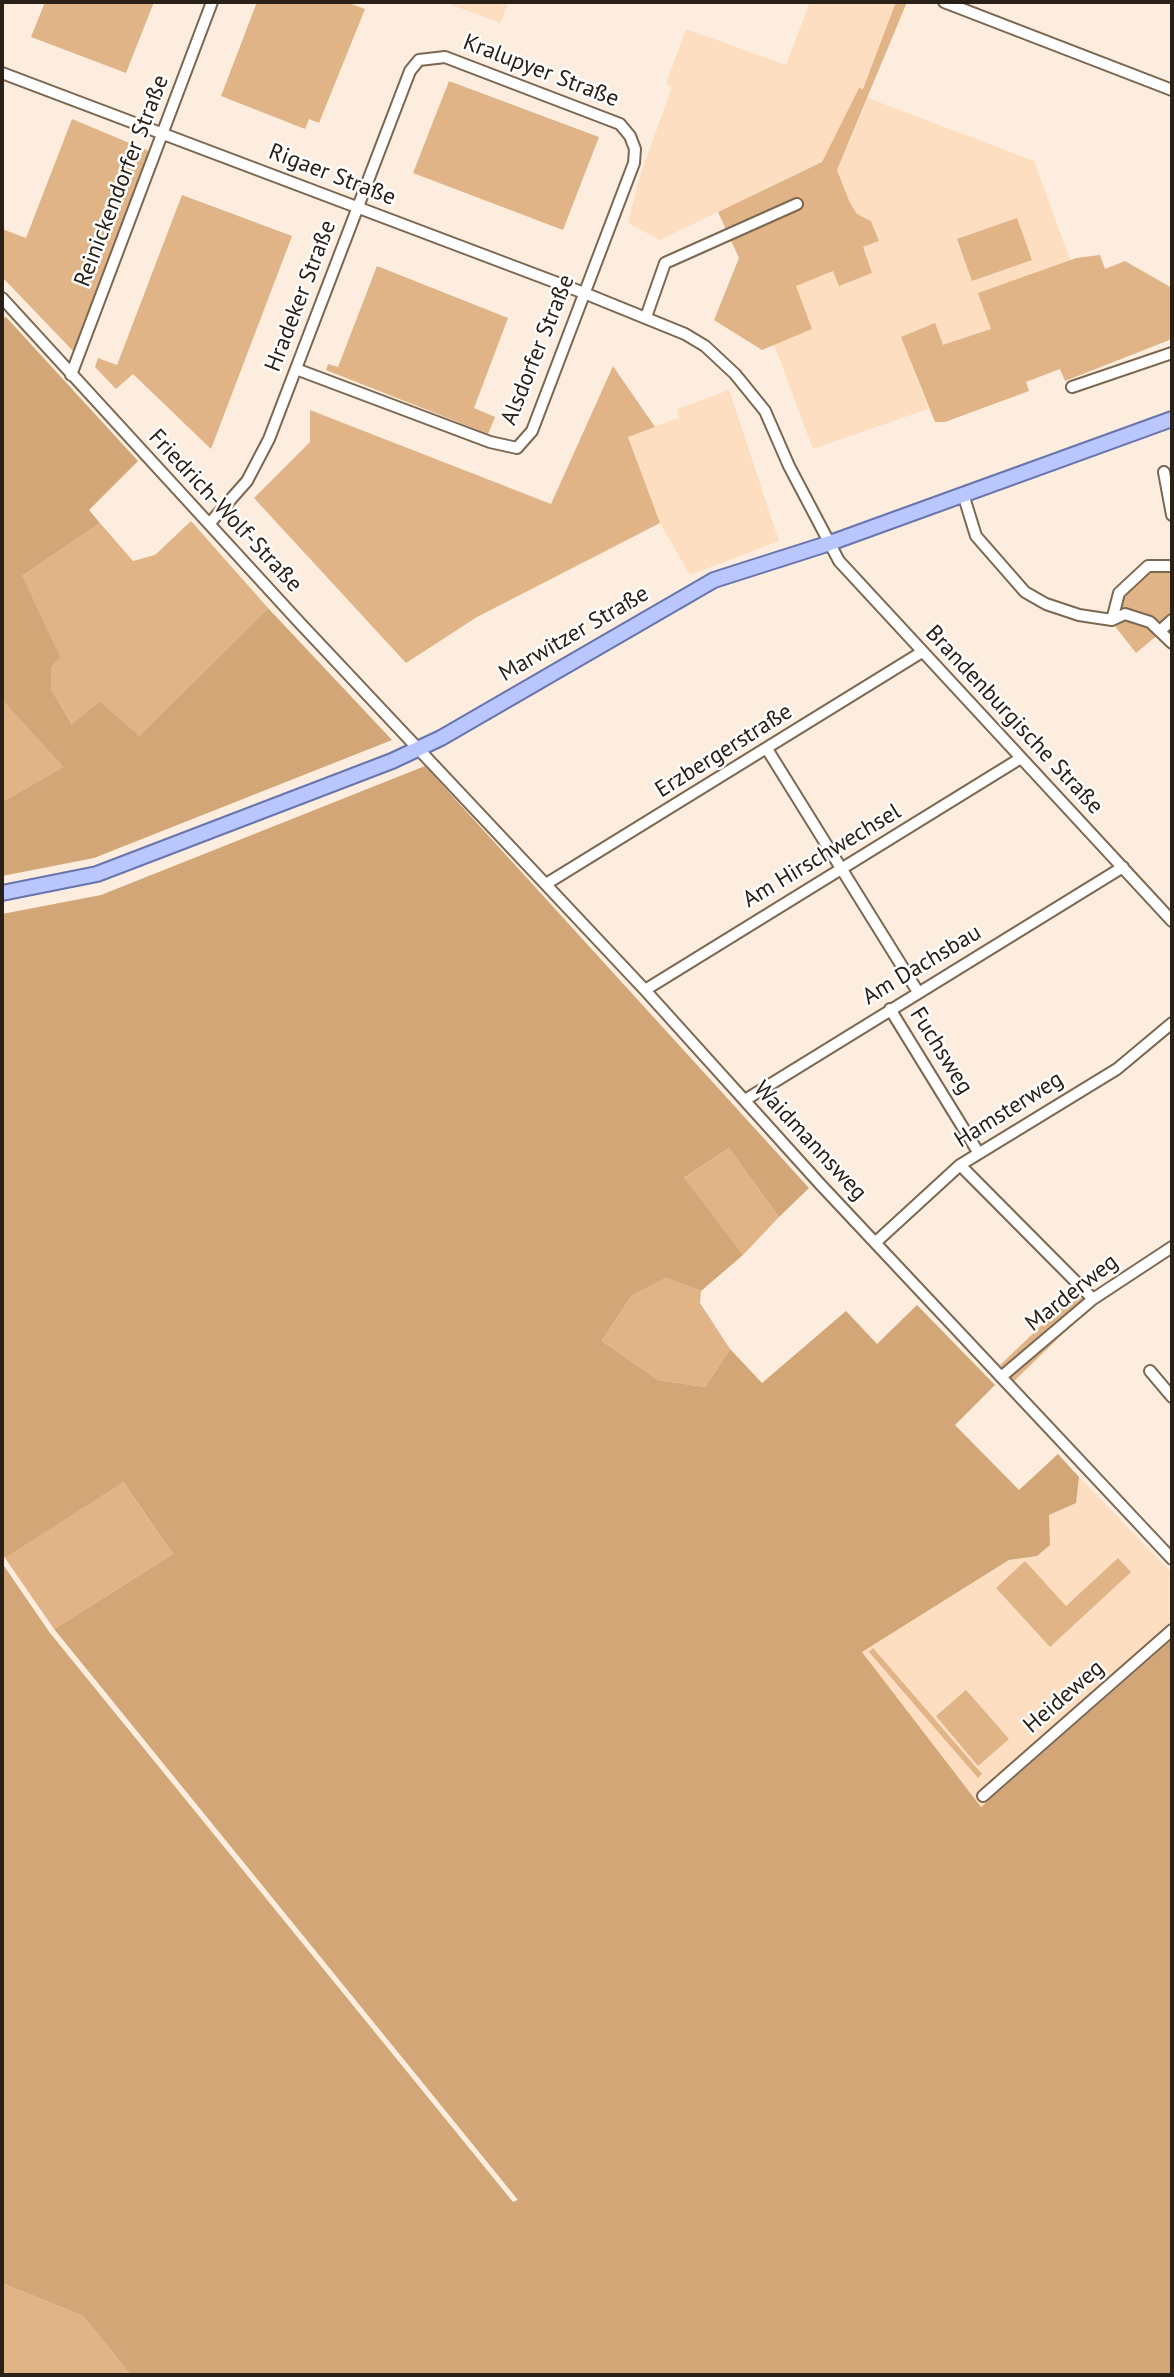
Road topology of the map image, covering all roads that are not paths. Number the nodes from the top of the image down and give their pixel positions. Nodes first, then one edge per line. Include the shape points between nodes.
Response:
1 (212, 2) edge
2 (944, 2) edge
3 (410, 71) joint
4 (2, 73) edge
5 (1172, 90) edge
6 (163, 132) junction
7 (634, 163) joint
8 (797, 204) dead end
9 (357, 208) junction
10 (584, 293) junction
11 (2, 298) edge
12 (646, 317) junction
13 (1172, 354) edge
14 (296, 369) junction
15 (71, 375) junction
16 (1072, 387) dead end
17 (1172, 419) edge
18 (1164, 472) dead end
19 (964, 494) junction
20 (1172, 515) edge
21 (209, 524) junction
22 (830, 543) junction
23 (1172, 566) edge
24 (1112, 620) junction
25 (1172, 620) edge
26 (1161, 630) junction
27 (1172, 643) edge
28 (922, 652) junction
29 (767, 749) junction
30 (420, 750) junction
31 (1021, 758) junction
32 (1123, 867) junction
33 (840, 868) junction
34 (546, 884) junction
35 (2, 893) edge
36 (1172, 921) edge
37 (645, 989) junction
38 (918, 992) junction
39 (890, 1009) junction
40 (1172, 1023) edge
41 (745, 1100) junction
42 (978, 1152) junction
43 (960, 1165) junction
44 (876, 1242) junction
45 (1172, 1247) edge
46 (1093, 1299) junction
47 (1150, 1371) dead end
48 (1001, 1377) junction
49 (1172, 1397) edge
50 (1172, 1559) edge
51 (1172, 1630) edge
52 (983, 1796) dead end

1 - 6 street, Reinickendorfer Straße
2 - 5 street
3 - 7 street, Kralupyer Straße via 419,60 445,57 620,124 635,149
3 - 9 street, Hradeker Straße
4 - 6 street, Rigaer Straße
6 - 9 street, Rigaer Straße
6 - 15 street, Reinickendorfer Straße
7 - 10 street, Alsdorfer Straße
8 - 12 street via 665,263
9 - 10 street, Rigaer Straße
9 - 14 street, Hradeker Straße
10 - 12 street, Rigaer Straße
10 - 14 street, Alsdorfer Straße via 532,430 517,448
11 - 15 street, Friedrich-Wolf-Straße
12 - 22 street, Rigaer Straße via 705,346 755,396
13 - 16 street
14 - 21 street, Hradeker Straße via 247,481
15 - 21 street, Friedrich-Wolf-Straße
17 - 19 main road, Marwitzer Straße
18 - 20 street
19 - 22 main road, Marwitzer Straße
19 - 24 street via 976,536 1025,592 1061,609
21 - 30 street, Friedrich-Wolf-Straße
22 - 28 street, Brandenburgische Straße via 855,580
22 - 30 main road, Marwitzer Straße via 714,580
23 - 24 street via 1148,566 1119,593
24 - 26 street via 1125,614
25 - 26 street
26 - 27 street
28 - 29 street, Erzbergerstraße
28 - 31 street, Brandenburgische Straße
29 - 33 street, Fuchsweg
29 - 34 street, Erzbergerstraße
30 - 34 street, Waidmannsweg
30 - 35 main road, Marwitzer Straße via 108,870
31 - 32 street, Brandenburgische Straße
31 - 33 street, Am Hirschwechsel
32 - 36 street, Brandenburgische Straße
32 - 38 street, Am Dachsbau
33 - 37 street, Am Hirschwechsel
33 - 38 street, Fuchsweg
34 - 37 street, Waidmannsweg
37 - 41 street, Waidmannsweg
38 - 39 street, Am Dachsbau
39 - 41 street, Am Dachsbau
39 - 42 street, Fuchsweg
40 - 42 street, Hamsterweg via 1117,1069
41 - 44 street, Waidmannsweg
42 - 43 street, Hamsterweg
43 - 44 street, Hamsterweg
43 - 46 street
44 - 48 street, Waidmannsweg
45 - 46 street, Marderweg
46 - 48 street, Marderweg
47 - 49 street
48 - 50 street, Waidmannsweg
51 - 52 street, Heideweg

